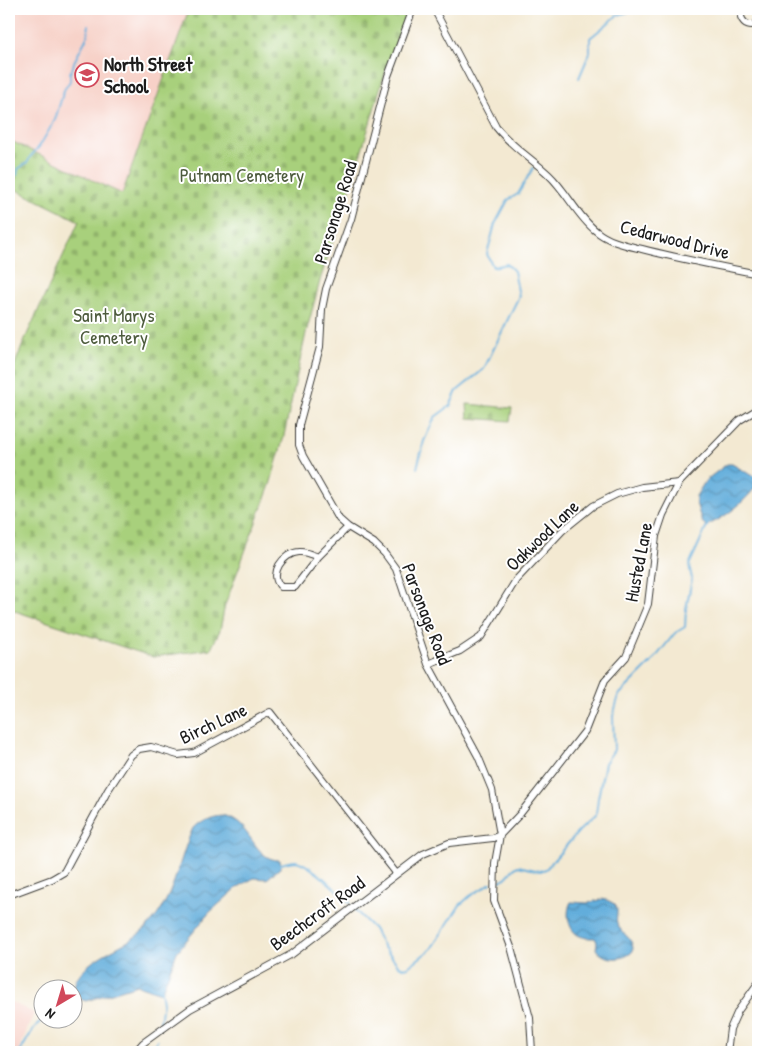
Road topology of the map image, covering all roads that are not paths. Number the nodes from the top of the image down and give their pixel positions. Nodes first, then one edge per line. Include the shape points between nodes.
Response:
1 (413, 9) edge
2 (434, 9) edge
3 (742, 9) edge
4 (758, 22) edge
5 (758, 274) edge
6 (758, 409) edge
7 (679, 483) junction
8 (348, 527) junction
9 (318, 557) junction
10 (428, 664) junction
11 (500, 835) junction
12 (396, 873) junction
13 (9, 895) edge
14 (758, 983) edge
15 (134, 1052) edge
16 (532, 1052) edge
17 (726, 1052) edge

1 - 8 street, Parsonage Road via 388,76 351,219 326,289 320,347 298,425 302,456 339,518
2 - 5 street, Cedarwood Drive via 496,126 507,141 551,177 595,230 615,242 666,256
3 - 4 street via 741,17 746,24 751,26
6 - 7 street, Husted Lane via 740,420
7 - 10 street, Oakwood Lane via 642,486 593,506 562,531 516,580 480,637 460,651
7 - 11 street, Husted Lane via 658,529 648,604 626,657 605,680 585,732
8 - 9 street
8 - 10 street, Parsonage Road via 374,543 396,569
9 - 9 street via 295,587 281,587 277,582 278,566 288,556 298,551
10 - 11 street, Parsonage Road via 478,756 492,790
11 - 12 street, Beechcroft Road via 449,843 422,854
11 - 16 street, Parsonage Road via 494,901 511,947 530,1018
12 - 13 street, Birch Lane via 270,712 194,753 178,755 151,747 139,749 131,755 108,790 64,872
12 - 15 street, Beechcroft Road via 292,954 190,1009
14 - 17 street via 738,1011 730,1029

